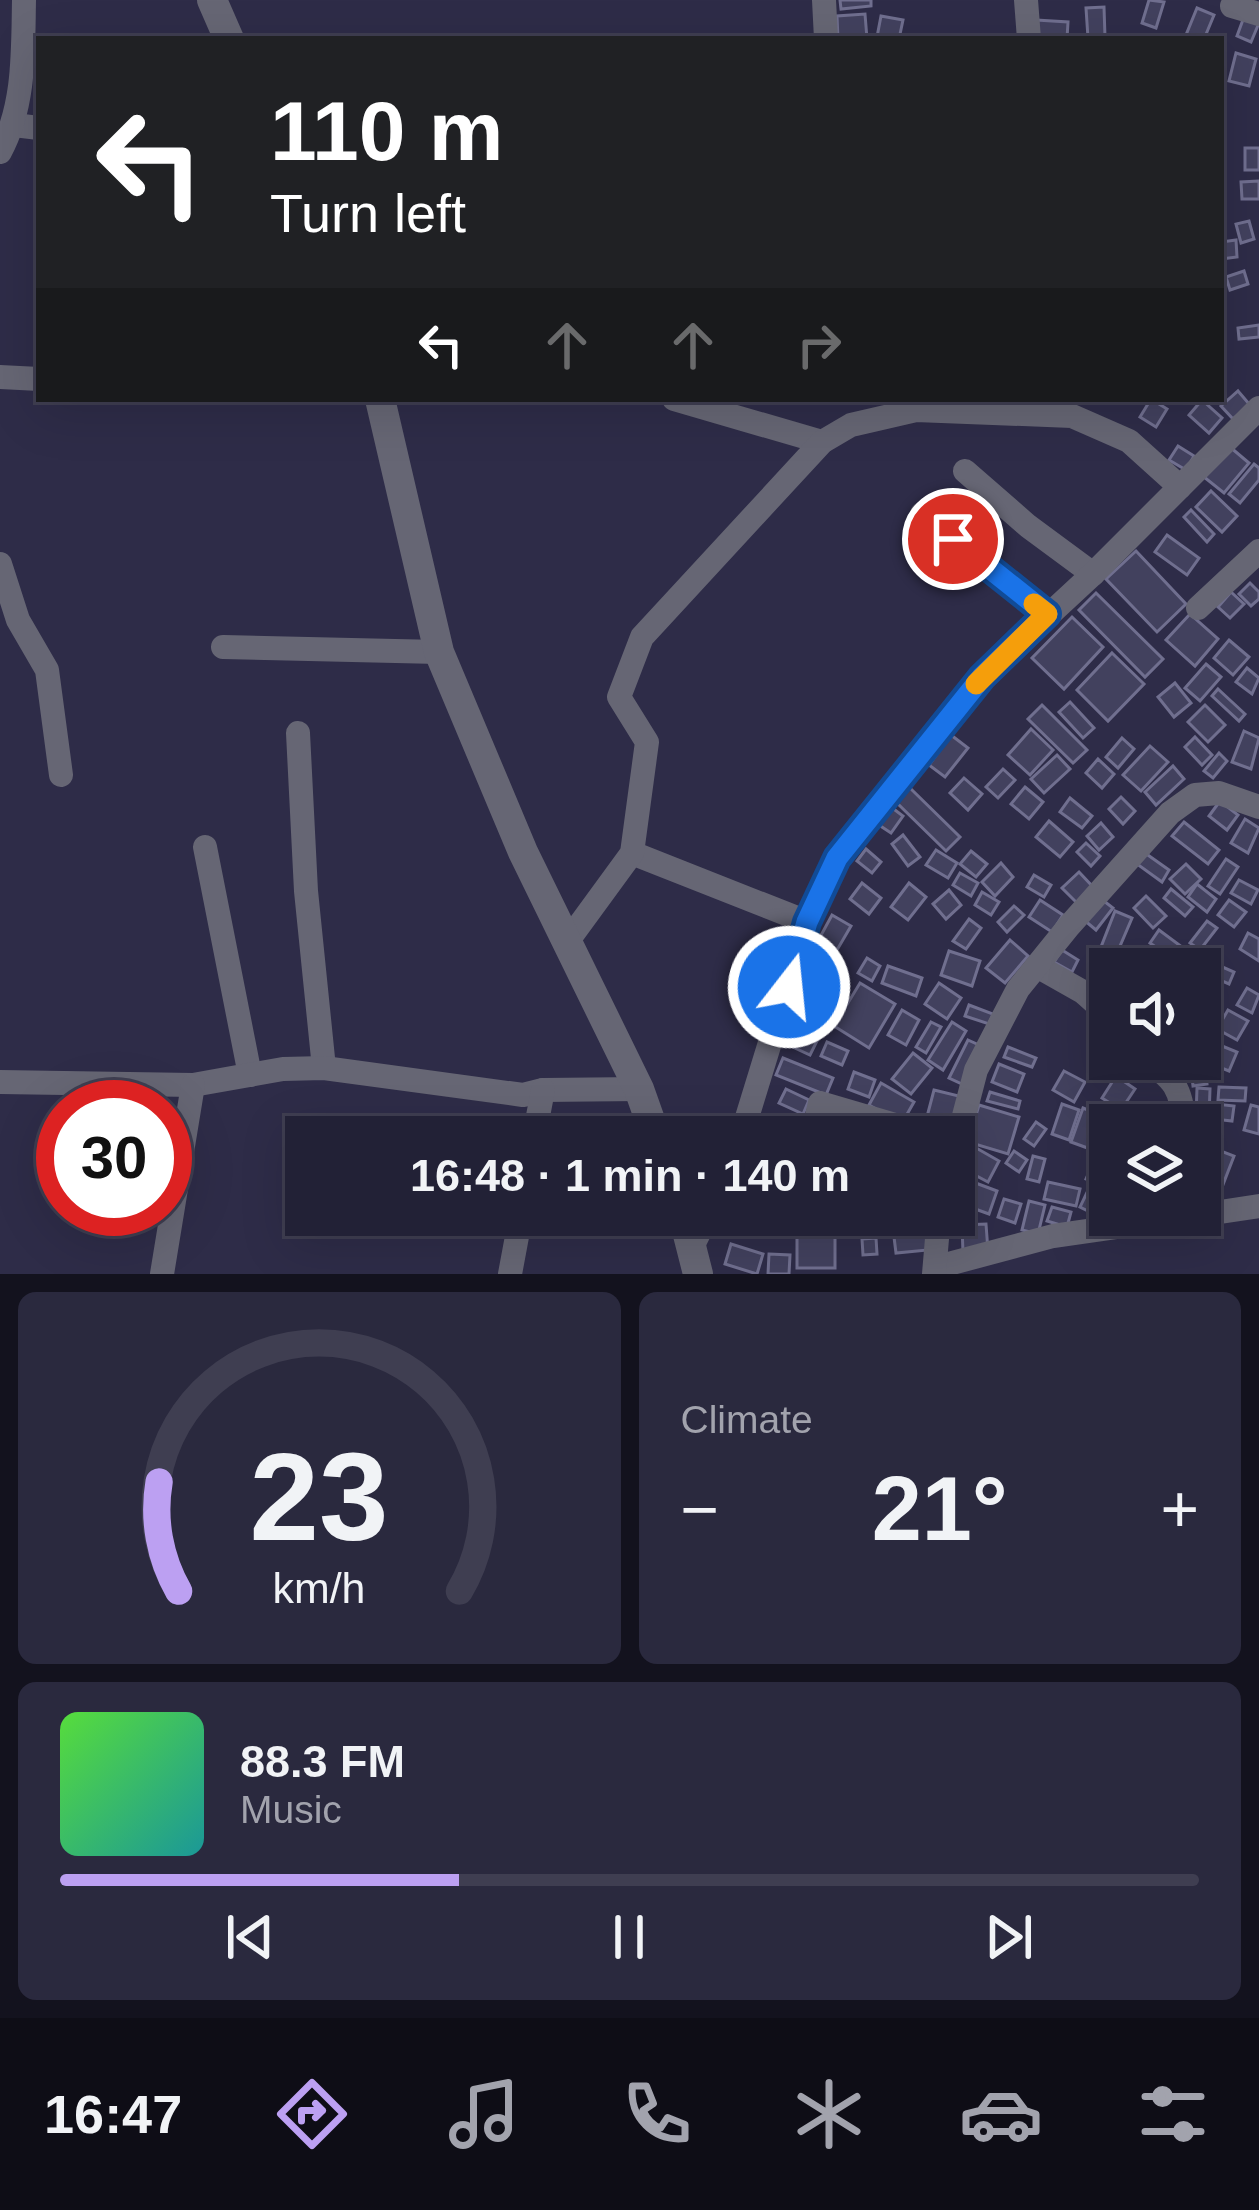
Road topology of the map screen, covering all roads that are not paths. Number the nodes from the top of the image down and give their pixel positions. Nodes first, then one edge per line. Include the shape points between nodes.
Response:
1 (24, 0) edge
2 (212, 0) edge
3 (824, 0) edge
4 (1026, 0) edge
5 (1232, 6) dead end
6 (1259, 14) edge
7 (228, 36) edge
8 (826, 36) edge
9 (1029, 36) edge
10 (26, 126) edge
11 (0, 152) edge
12 (0, 377) edge
13 (36, 379) edge
14 (381, 402) edge
15 (684, 402) edge
16 (881, 407) edge
17 (1259, 408) edge
18 (822, 442) junction
19 (965, 471) dead end
20 (1180, 487) junction
21 (922, 514) dead end
22 (1259, 551) edge
23 (0, 564) edge
24 (1093, 574) junction
25 (1198, 608) dead end
26 (1047, 614) junction
27 (224, 646) dead end
28 (440, 652) junction
29 (298, 733) dead end
30 (61, 776) dead end
31 (1259, 808) edge
32 (205, 848) dead end
33 (632, 854) junction
34 (807, 922) junction
35 (567, 942) junction
36 (1037, 966) junction
37 (1089, 997) edge
38 (324, 1068) junction
39 (250, 1075) junction
40 (0, 1082) edge
41 (193, 1084) junction
42 (639, 1089) junction
43 (543, 1090) junction
44 (538, 1116) edge
45 (649, 1116) edge
46 (747, 1116) edge
47 (817, 1116) edge
48 (862, 1116) edge
49 (960, 1116) edge
50 (1259, 1206) edge
51 (1221, 1212) edge
52 (1089, 1229) edge
53 (517, 1236) edge
54 (938, 1236) edge
55 (935, 1271) edge
56 (162, 1274) edge
57 (510, 1274) edge

1 - 10 street
2 - 7 street
3 - 8 street
4 - 9 street
5 - 6 street
10 - 11 street
12 - 13 street
14 - 28 street
15 - 18 street
16 - 18 street
16 - 20 street via 1072,416 1129,441
17 - 20 street
18 - 33 street via 642,637 619,697 647,742
19 - 24 street
20 - 24 street
21 - 26 street
22 - 25 street
23 - 30 street via 18,620 47,670
24 - 26 street
26 - 34 street via 900,774 837,858
27 - 28 street
28 - 35 street
29 - 38 street
31 - 36 street via 1219,793 1195,795 1170,813
32 - 39 street
33 - 34 street
33 - 35 street
34 - 46 street
35 - 42 street
36 - 37 street
36 - 49 street via 976,1070
38 - 39 street
38 - 43 street via 523,1095
39 - 41 street
40 - 41 street
41 - 56 street
42 - 43 street
42 - 45 street
43 - 44 street
47 - 48 street via 820,1103
50 - 51 street
52 - 55 street
53 - 57 street
54 - 55 street

